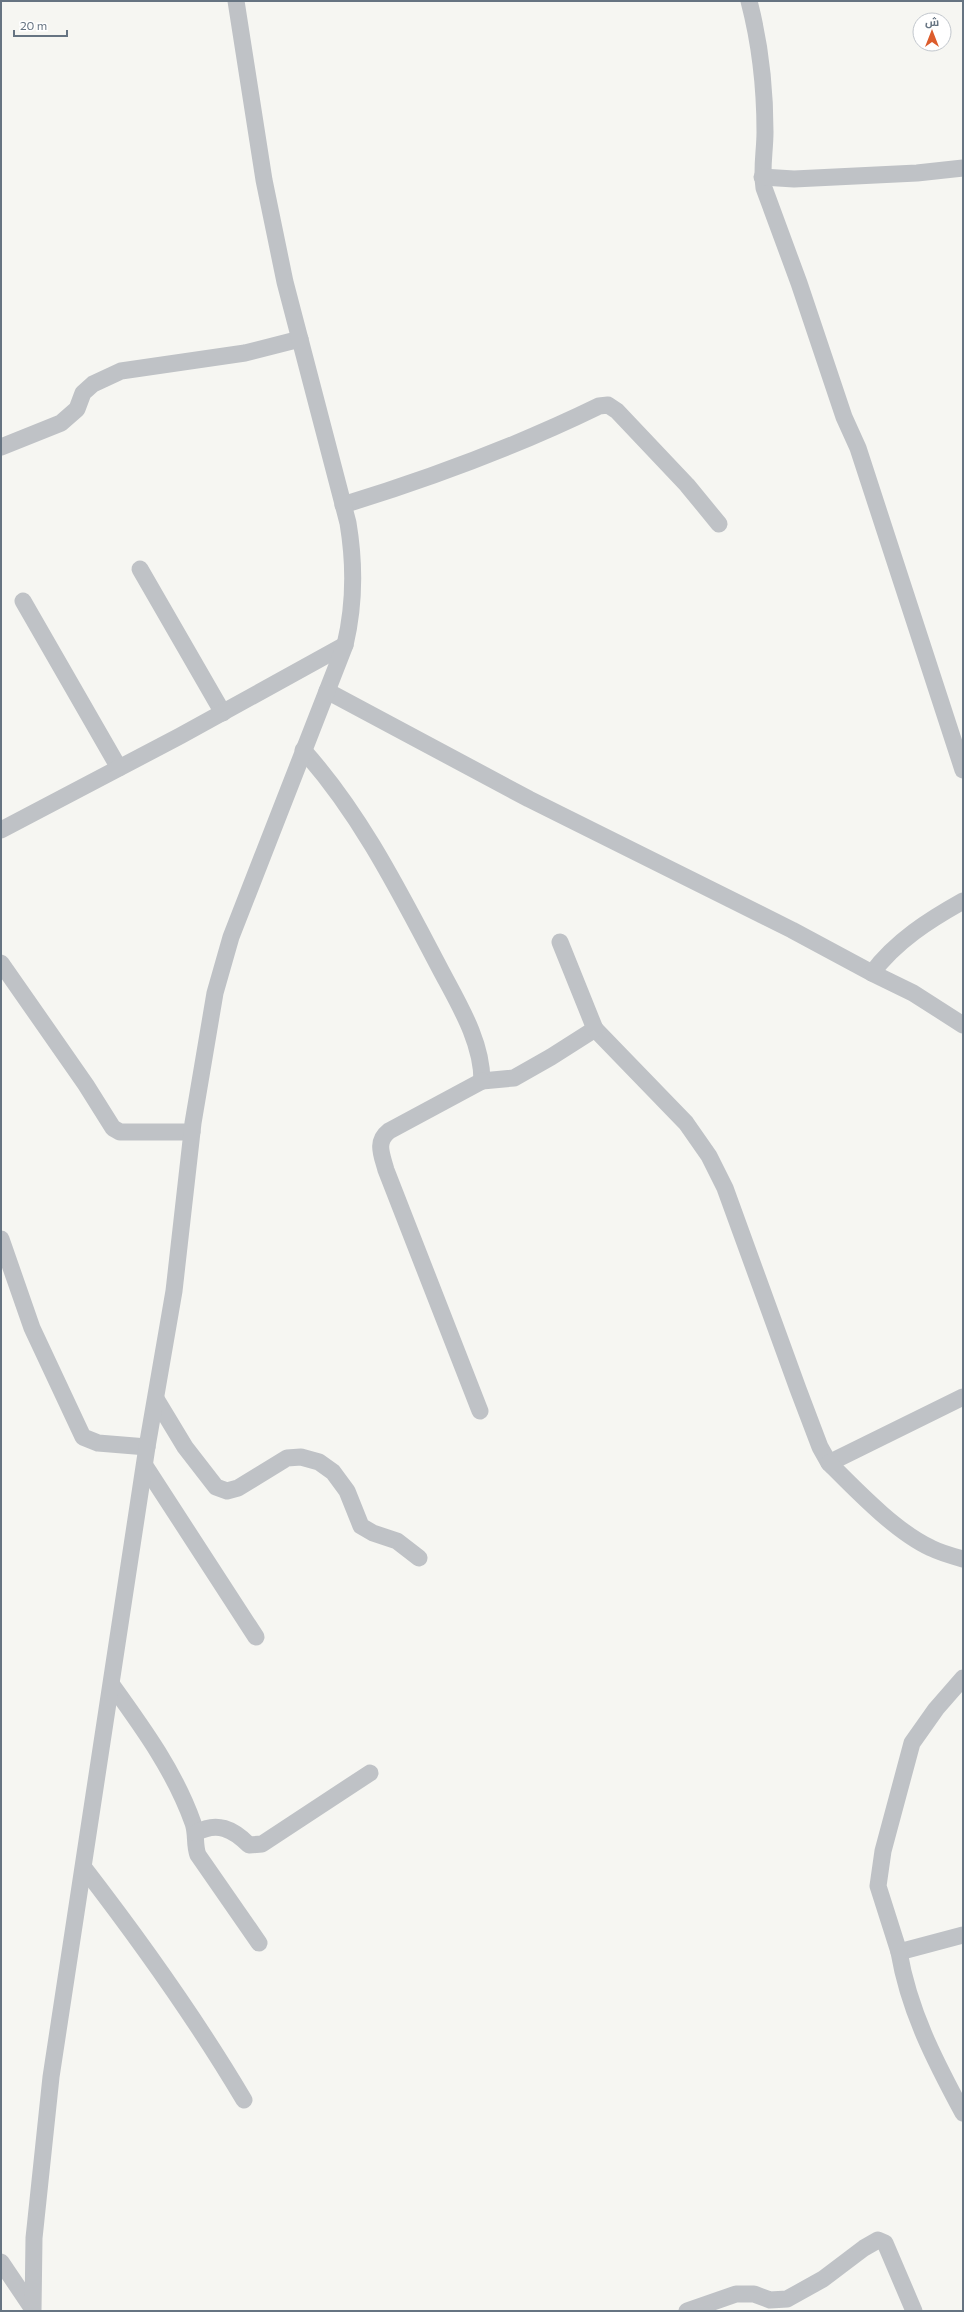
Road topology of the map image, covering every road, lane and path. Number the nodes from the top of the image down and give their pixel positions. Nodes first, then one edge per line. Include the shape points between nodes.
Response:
1 (236, 1) edge
2 (749, 1) edge
3 (963, 168) edge
4 (762, 177) junction
5 (300, 339) junction
6 (1, 447) edge
7 (343, 505) junction
8 (719, 524) dead end
9 (140, 569) dead end
10 (23, 601) dead end
11 (345, 645) junction
12 (326, 692) junction
13 (223, 713) junction
14 (303, 750) junction
15 (119, 768) junction
16 (963, 770) edge
17 (1, 830) edge
18 (963, 901) edge
19 (560, 942) dead end
20 (1, 963) edge
21 (872, 973) junction
22 (963, 1025) edge
23 (595, 1029) junction
24 (482, 1081) junction
25 (192, 1132) junction
26 (1, 1239) edge
27 (963, 1397) edge
28 (156, 1400) junction
29 (480, 1411) dead end
30 (147, 1447) junction
31 (829, 1463) junction
32 (145, 1466) junction
33 (419, 1558) dead end
34 (963, 1559) edge
35 (256, 1637) dead end
36 (963, 1678) edge
37 (112, 1685) junction
38 (370, 1773) dead end
39 (196, 1833) junction
40 (84, 1868) junction
41 (963, 1935) edge
42 (259, 1942) dead end
43 (899, 1952) junction
44 (244, 2100) dead end
45 (963, 2113) edge
46 (1, 2262) edge
47 (32, 2309) edge
48 (687, 2311) edge
49 (914, 2311) edge

1 - 5 street via 264,180 285,282
2 - 4 street via 755,22 761,73 765,132
3 - 4 street via 917,173
4 - 16 street via 844,417 858,448
5 - 6 street via 245,353 121,371 93,384 83,394 77,408 62,423
5 - 7 street
7 - 8 street via 445,472 525,440 599,406 608,405 617,411 687,485
7 - 11 street via 352,550 354,576 351,620
9 - 13 street
10 - 15 street
11 - 12 street
11 - 13 street
12 - 14 street
12 - 21 street via 529,799 792,930
13 - 15 street
14 - 24 street via 330,779 376,853 424,939 469,1026 482,1065
14 - 25 street via 222,961
15 - 17 street
18 - 21 street via 896,945
19 - 23 street
20 - 25 street via 83,1080 113,1128 120,1132
21 - 22 street via 913,993
23 - 24 street via 514,1078
23 - 31 street via 686,1123 709,1156 725,1188 820,1447
24 - 29 street via 389,1131 382,1136 379,1144 386,1170
25 - 28 street via 174,1291
26 - 30 street via 32,1328 83,1437 98,1443
27 - 31 street
28 - 30 street
28 - 33 street via 185,1447 216,1487 227,1491 238,1488 287,1458 302,1456 319,1462 333,1472 347,1491 361,1526 397,1541
30 - 32 street
31 - 34 street via 852,1487 907,1533 930,1548
32 - 35 street
32 - 37 street
36 - 43 street via 936,1709 912,1743 883,1851 878,1886
37 - 39 street via 148,1735 173,1777
37 - 40 street
38 - 39 street via 262,1844 250,1845 227,1828 206,1827
39 - 42 street via 195,1848 198,1855
40 - 44 street via 218,2057
40 - 47 street via 51,2077 34,2238
41 - 43 street
43 - 45 street via 908,1994 918,2023
46 - 47 street
48 - 49 street via 736,2294 754,2294 770,2300 787,2299 823,2279 873,2242 882,2240

